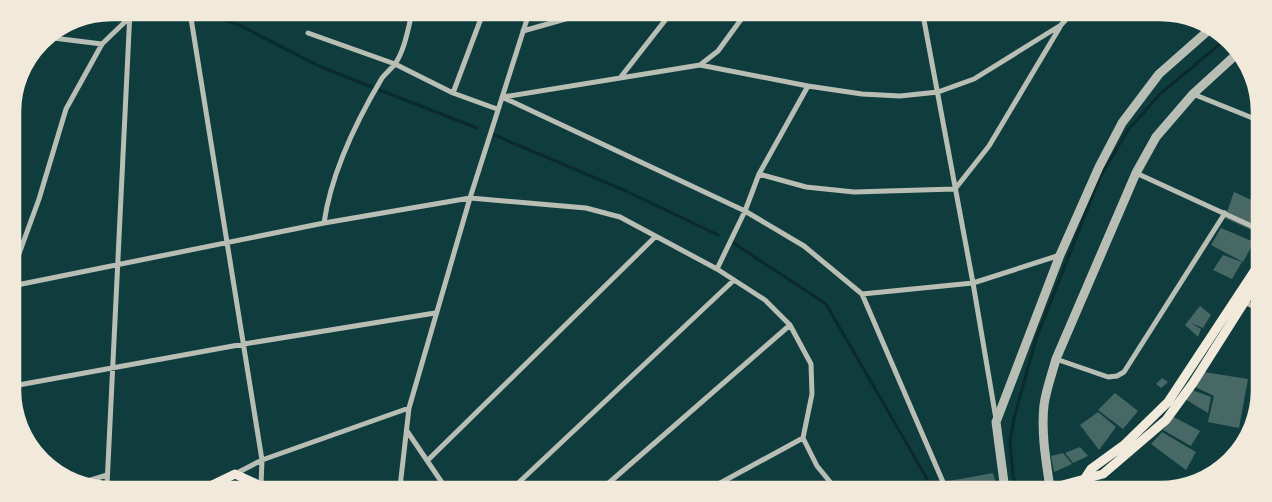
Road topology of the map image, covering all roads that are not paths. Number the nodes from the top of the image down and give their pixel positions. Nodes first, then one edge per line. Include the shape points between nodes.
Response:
1 (128, 20) edge
2 (130, 20) edge
3 (191, 20) edge
4 (410, 20) edge
5 (480, 20) edge
6 (527, 20) edge
7 (562, 20) edge
8 (665, 20) edge
9 (741, 20) edge
10 (924, 20) edge
11 (1065, 20) edge
12 (1061, 25) junction
13 (523, 31) junction
14 (308, 33) dead end
15 (1206, 33) edge
16 (57, 39) edge
17 (102, 44) junction
18 (1234, 57) edge
19 (700, 64) junction
20 (393, 65) junction
21 (620, 78) junction
22 (808, 86) junction
23 (938, 92) junction
24 (453, 93) junction
25 (1193, 94) junction
26 (502, 97) junction
27 (497, 109) junction
28 (1252, 119) edge
29 (1136, 173) junction
30 (759, 174) junction
31 (955, 189) junction
32 (470, 198) junction
33 (745, 212) junction
34 (1226, 214) junction
35 (324, 224) junction
36 (1252, 226) edge
37 (655, 237) junction
38 (227, 242) junction
39 (20, 251) edge
40 (1060, 255) junction
41 (118, 264) junction
42 (717, 270) junction
43 (1252, 278) edge
44 (734, 280) junction
45 (973, 283) junction
46 (20, 284) edge
47 (1252, 287) edge
48 (862, 294) junction
49 (1240, 300) junction
50 (1252, 306) edge
51 (435, 313) junction
52 (790, 325) junction
53 (244, 344) junction
54 (1056, 359) junction
55 (112, 369) junction
56 (20, 385) edge
57 (408, 408) junction
58 (996, 422) junction
59 (407, 431) junction
60 (803, 438) junction
61 (262, 460) junction
62 (428, 460) junction
63 (235, 474) junction
64 (107, 475) junction
65 (1084, 478) junction
66 (92, 480) edge
67 (107, 482) edge
68 (218, 482) edge
69 (252, 482) edge
70 (261, 482) edge
71 (401, 482) edge
72 (442, 482) edge
73 (519, 482) edge
74 (611, 482) edge
75 (721, 482) edge
76 (830, 482) edge
77 (943, 482) edge
78 (1004, 482) edge
79 (1047, 482) edge
80 (1071, 482) edge
81 (1082, 482) edge
82 (1085, 482) edge

1 - 17 street
2 - 41 street
3 - 38 street
4 - 20 street via 402,49
5 - 24 street
6 - 13 street
7 - 13 street
8 - 21 street
9 - 19 street via 718,51
10 - 23 street
11 - 12 street
12 - 23 street via 974,80
12 - 31 street via 989,146
13 - 26 street
14 - 20 street
15 - 40 street via 1160,74 1122,123
16 - 17 street
17 - 39 street via 66,109
18 - 25 street
19 - 21 street
19 - 22 street
20 - 24 street
20 - 35 street via 383,76 347,149 328,198
21 - 26 street
22 - 23 street via 900,96
22 - 30 street
23 - 31 street
24 - 27 street
25 - 28 street
25 - 29 street via 1156,137
26 - 27 street
26 - 33 street
27 - 32 street
29 - 34 street
29 - 54 street
30 - 31 street via 806,187 854,192
30 - 33 street
31 - 45 street
32 - 35 street
32 - 37 street via 586,208 620,217
32 - 51 street
33 - 42 street
33 - 48 street via 804,246
34 - 36 street
34 - 54 street via 1124,372 1108,377
35 - 38 street
37 - 42 street
37 - 62 street
38 - 41 street
38 - 53 street
40 - 45 street
40 - 58 street
41 - 46 street
41 - 55 street
42 - 44 street
43 - 49 main road
44 - 52 street via 765,300
44 - 73 street
45 - 48 street
45 - 58 street
47 - 49 main road
48 - 77 street
49 - 50 street
49 - 65 main road via 1193,383 1166,420 1103,474
51 - 53 street
51 - 57 street
52 - 60 street via 811,364 812,394
52 - 74 street
53 - 55 street
53 - 61 street
54 - 79 street via 1043,418
55 - 56 street
55 - 64 street
57 - 59 street
57 - 61 street
58 - 78 street
59 - 62 street
59 - 71 street
60 - 75 street
60 - 76 street via 817,466
61 - 63 street
61 - 70 street
62 - 72 street
63 - 68 main road
63 - 69 main road
64 - 66 street
64 - 67 street
65 - 80 main road
65 - 81 main road
65 - 82 street

